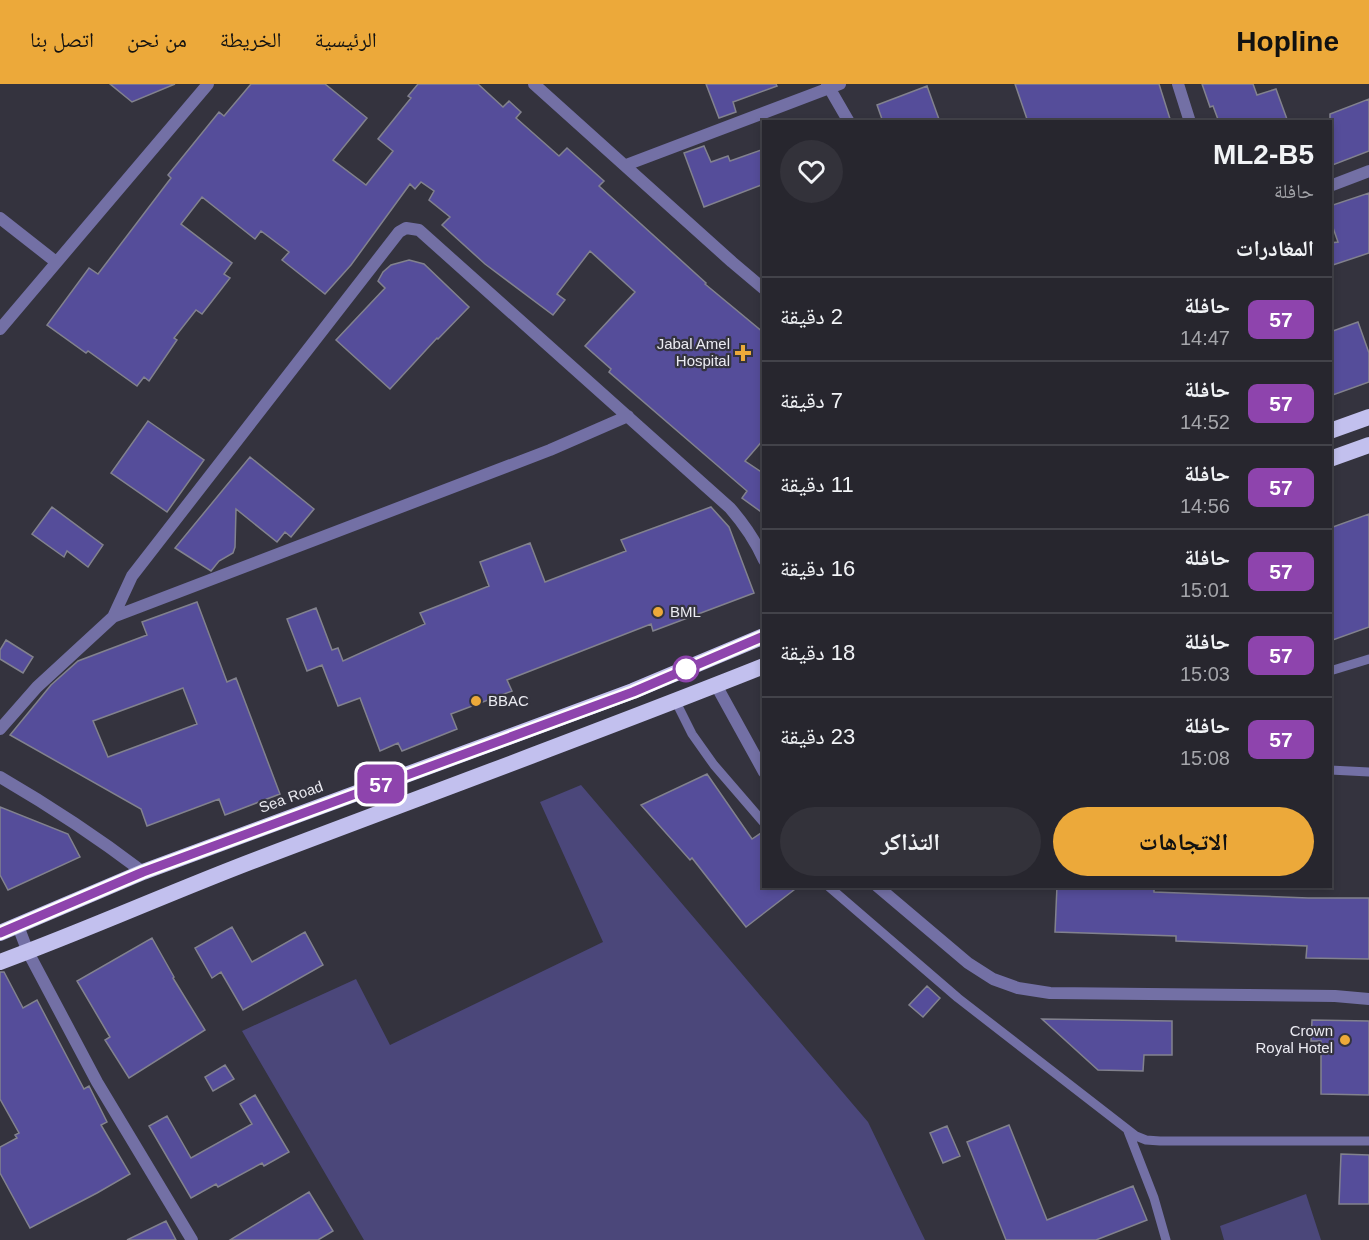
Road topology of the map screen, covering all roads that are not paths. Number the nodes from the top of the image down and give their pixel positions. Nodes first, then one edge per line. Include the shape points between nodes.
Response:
1 (208, 84) edge
2 (534, 84) edge
3 (1178, 84) edge
4 (832, 85) edge
5 (848, 120) edge
6 (1189, 120) edge
7 (626, 165) junction
8 (1369, 171) edge
9 (1332, 185) edge
10 (0, 218) edge
11 (56, 262) junction
12 (762, 287) edge
13 (0, 329) edge
14 (627, 416) junction
15 (1369, 417) edge
16 (1332, 430) edge
17 (1369, 445) edge
18 (1332, 458) edge
19 (762, 556) edge
20 (113, 617) junction
21 (762, 637) edge
22 (1369, 659) edge
23 (762, 667) edge
24 (1332, 670) edge
25 (716, 685) junction
26 (675, 700) junction
27 (0, 729) edge
28 (762, 768) edge
29 (1332, 770) edge
30 (1369, 772) edge
31 (0, 777) edge
32 (762, 821) edge
33 (143, 872) junction
34 (830, 888) edge
35 (879, 888) edge
36 (18, 926) junction
37 (0, 933) edge
38 (28, 952) junction
39 (0, 962) edge
40 (1369, 999) edge
41 (1128, 1131) junction
42 (1369, 1141) edge
43 (192, 1240) edge
44 (1166, 1240) edge

1 - 11 street
2 - 7 street
3 - 6 street
4 - 5 street
4 - 7 street
7 - 12 street
8 - 9 street
10 - 11 street
11 - 13 street
14 - 19 street via 730,507
14 - 20 street via 550,450
14 - 20 street via 419,230 406,228 399,231 132,576
15 - 16 highway
17 - 18 highway
20 - 27 street via 37,687
21 - 33 highway, Sea Road via 633,692
22 - 24 lane
23 - 25 highway
25 - 26 highway
25 - 28 street
26 - 32 lane via 708,758
26 - 38 highway via 247,863
29 - 30 lane
31 - 33 street via 98,838
33 - 36 highway, Sea Road
34 - 41 lane via 958,998
35 - 40 street via 968,963 993,979 1018,988 1050,993
36 - 37 highway, Sea Road
36 - 38 street
38 - 39 highway
38 - 43 street via 97,1082
41 - 42 lane via 1146,1140 1160,1141
41 - 44 lane

